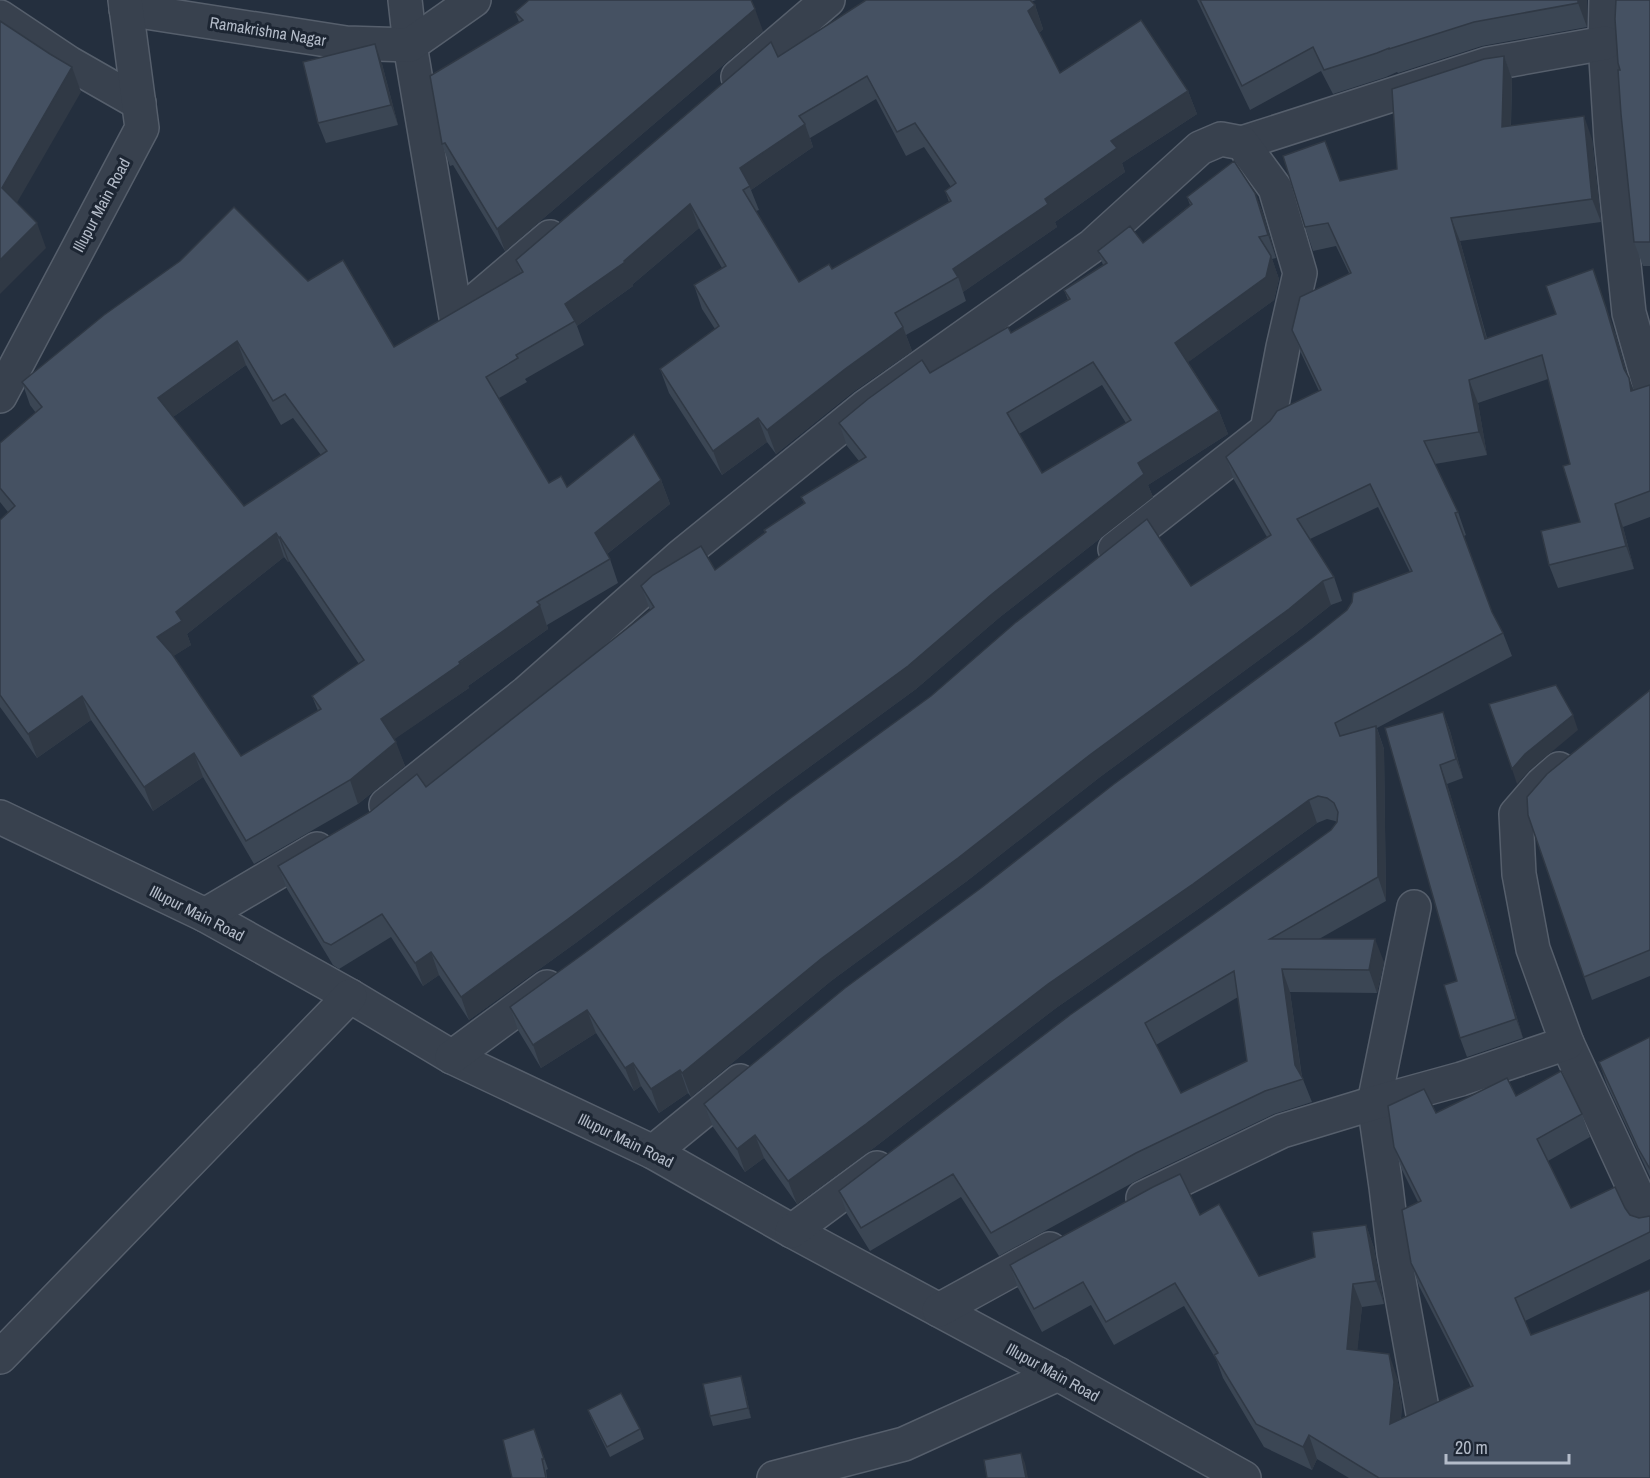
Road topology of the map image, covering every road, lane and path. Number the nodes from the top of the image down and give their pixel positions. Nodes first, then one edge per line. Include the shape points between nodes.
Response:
1 (405, 0) edge
2 (474, 0) edge
3 (828, 0) edge
4 (1606, 0) edge
5 (126, 5) edge
6 (0, 17) edge
7 (1605, 43) junction
8 (410, 45) junction
9 (716, 96) edge
10 (139, 103) junction
11 (1242, 143) junction
12 (573, 218) edge
13 (1648, 368) edge
14 (0, 396) edge
15 (1096, 565) edge
16 (1580, 752) edge
17 (0, 817) edge
18 (1414, 907) dead end
19 (205, 915) junction
20 (570, 971) edge
21 (350, 996) junction
22 (1568, 1042) junction
23 (452, 1057) junction
24 (760, 1064) edge
25 (1374, 1103) junction
26 (904, 1148) edge
27 (653, 1152) junction
28 (1113, 1215) edge
29 (1650, 1223) edge
30 (792, 1231) junction
31 (1073, 1236) edge
32 (939, 1310) junction
33 (0, 1357) edge
34 (1058, 1374) junction
35 (1423, 1414) edge
36 (774, 1478) edge
37 (1244, 1478) edge

1 - 8 street
2 - 8 street
3 - 9 street
4 - 7 street
5 - 8 street, Ramakrishna Nagar via 346,43
5 - 10 street, Illupur Main Road
6 - 10 street
7 - 11 street via 1488,64
7 - 13 street via 1629,313
8 - 12 street via 456,317
10 - 14 street, Illupur Main Road via 142,128
11 - 15 street via 1275,188 1300,273 1267,430
11 - 19 street via 1221,139 1200,148 1092,246 865,407 681,556 526,693 369,819
16 - 22 street via 1542,784 1516,814 1519,874 1533,950
17 - 19 street, Illupur Main Road
18 - 25 street
19 - 21 street, Illupur Main Road
20 - 23 street
21 - 23 street, Illupur Main Road
21 - 33 street
22 - 25 street via 1461,1079
22 - 29 street
23 - 27 street, Illupur Main Road
24 - 27 street
25 - 28 street via 1282,1131
25 - 35 street via 1394,1253
26 - 30 street
27 - 30 street, Illupur Main Road
30 - 32 street, Illupur Main Road
31 - 32 street
32 - 34 street, Illupur Main Road
34 - 36 street via 904,1444
34 - 37 street, Illupur Main Road

